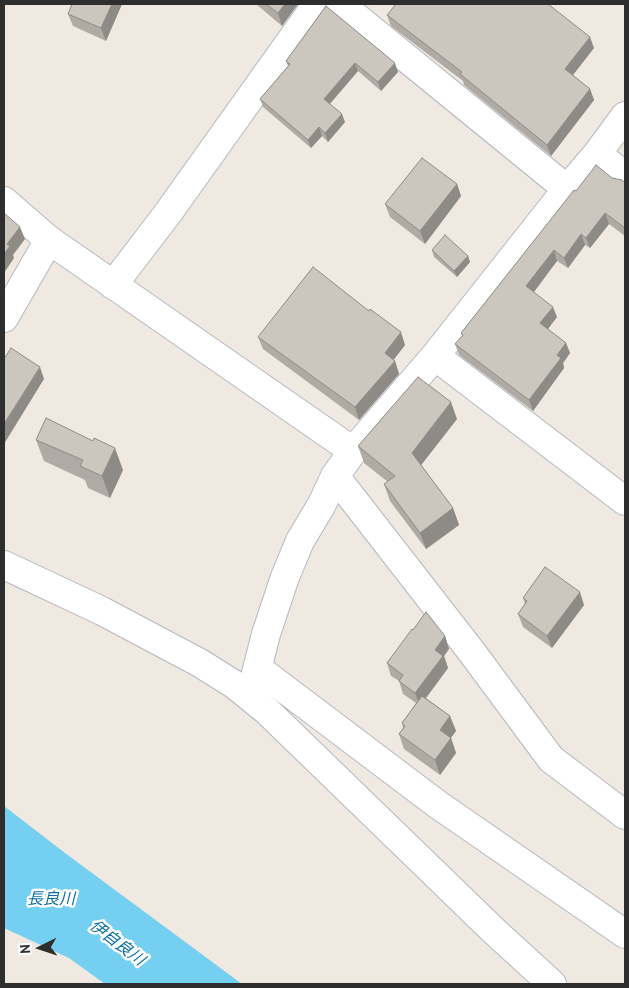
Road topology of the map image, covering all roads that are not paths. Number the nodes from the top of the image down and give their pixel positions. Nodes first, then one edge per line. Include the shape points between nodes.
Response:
1 (317, 4) edge
2 (340, 4) edge
3 (625, 116) edge
4 (597, 154) junction
5 (625, 176) edge
6 (567, 189) junction
7 (4, 201) edge
8 (49, 240) junction
9 (113, 285) junction
10 (4, 318) edge
11 (435, 356) junction
12 (353, 451) junction
13 (335, 476) junction
14 (625, 501) edge
15 (4, 565) edge
16 (257, 668) junction
17 (250, 697) junction
18 (625, 815) edge
19 (625, 934) edge
20 (552, 984) edge

1 - 9 street
2 - 6 street
3 - 4 street
4 - 5 street
4 - 6 street
6 - 11 street
7 - 8 street
8 - 9 street
8 - 10 street
9 - 12 street
11 - 12 street
11 - 14 street
12 - 13 street
13 - 16 street via 300,541 285,577
13 - 18 street via 551,759
15 - 17 street via 110,615 200,664
16 - 17 street
16 - 19 street via 437,804
17 - 20 street

